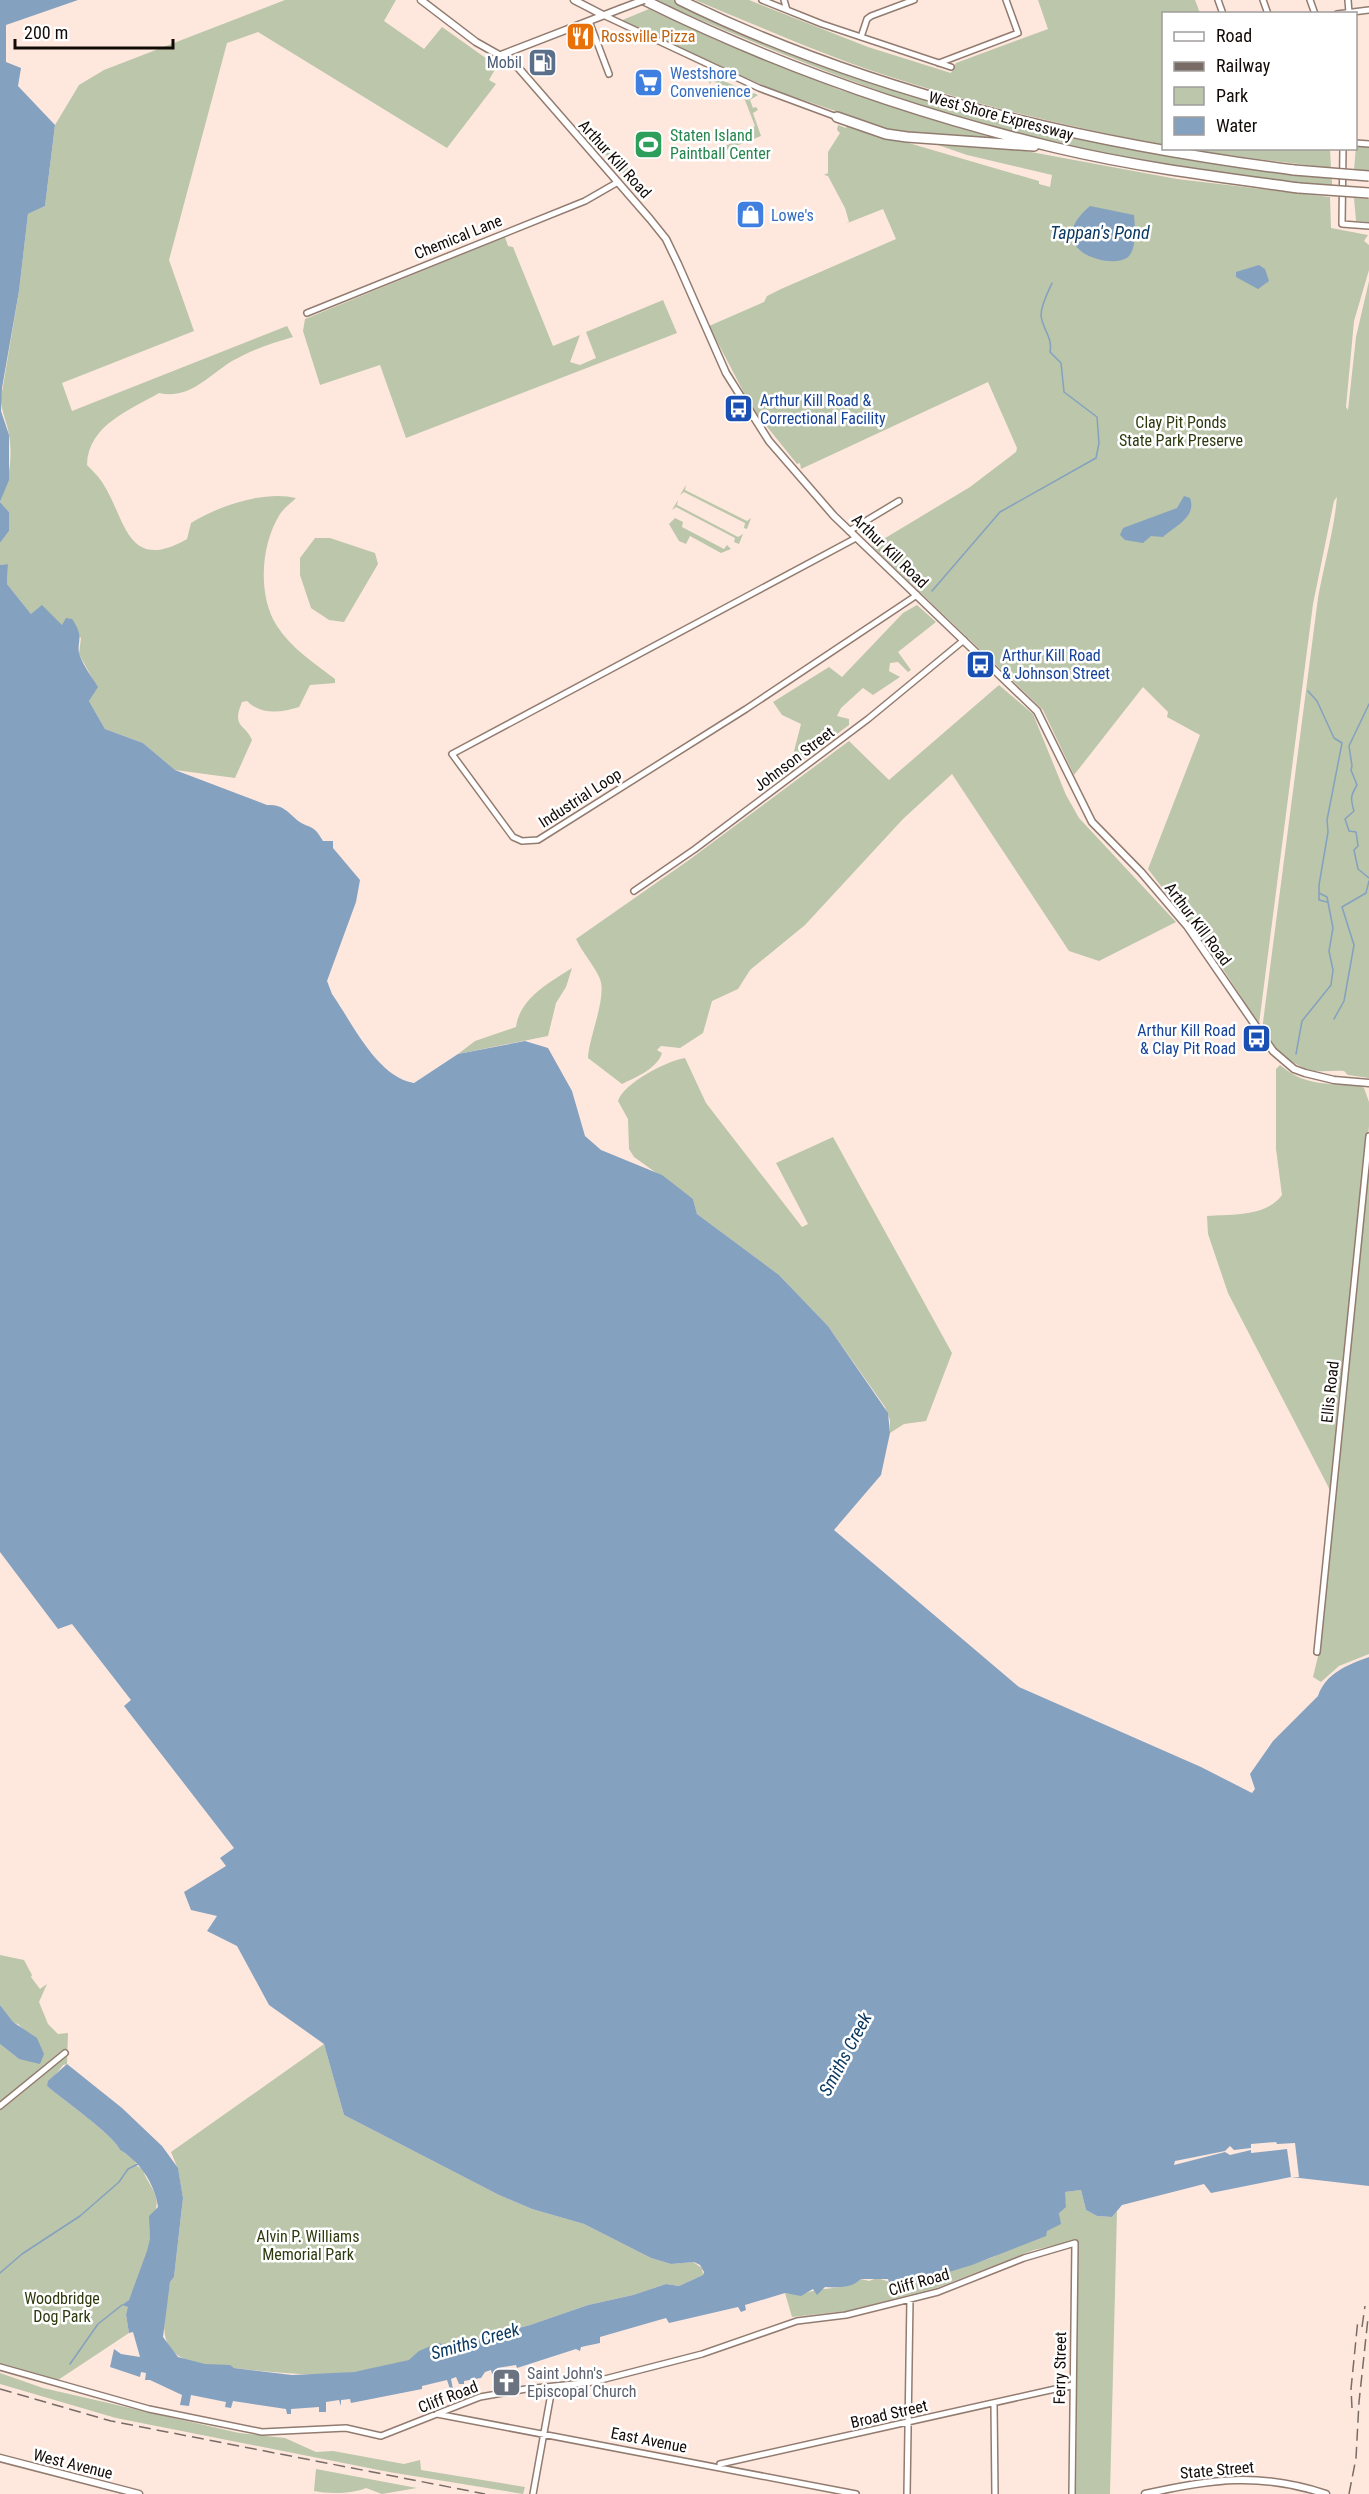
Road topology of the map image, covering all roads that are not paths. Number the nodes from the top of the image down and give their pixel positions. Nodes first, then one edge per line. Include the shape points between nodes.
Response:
1 (422, 0) edge
2 (574, 0) edge
3 (644, 0) edge
4 (680, 0) edge
5 (762, 0) edge
6 (784, 0) edge
7 (914, 0) edge
8 (1006, 0) edge
9 (1348, 0) edge
10 (787, 10) junction
11 (1369, 10) edge
12 (1349, 12) edge
13 (603, 15) junction
14 (589, 21) junction
15 (861, 37) junction
16 (501, 55) junction
17 (939, 63) junction
18 (951, 67) dead end
19 (609, 74) dead end
20 (837, 117) joint
21 (1058, 148) junction
22 (1342, 150) edge
23 (1369, 176) edge
24 (618, 182) junction
25 (1369, 193) edge
26 (1369, 226) edge
27 (307, 313) dead end
28 (899, 501) dead end
29 (849, 531) junction
30 (856, 538) junction
31 (917, 595) junction
32 (964, 640) junction
33 (634, 891) dead end
34 (1369, 1083) edge
35 (1369, 1136) edge
36 (1317, 1652) dead end
37 (65, 2053) dead end
38 (0, 2106) edge
39 (1075, 2243) joint
40 (910, 2299) junction
41 (0, 2367) edge
42 (1073, 2385) junction
43 (552, 2388) junction
44 (994, 2404) junction
45 (436, 2414) junction
46 (908, 2423) junction
47 (544, 2434) junction
48 (0, 2458) edge
49 (710, 2464) junction
50 (139, 2494) edge
51 (533, 2494) edge
52 (856, 2494) edge
53 (907, 2494) edge
54 (995, 2494) edge
55 (1072, 2494) edge
56 (1144, 2494) edge
57 (1326, 2494) edge

1 - 16 street, Arthur Kill Road via 476,42
2 - 13 street
3 - 13 street, bridge
3 - 21 highway, West Shore Expressway via 738,43 858,89
4 - 23 highway, West Shore Expressway, bridge via 871,77 999,116 1143,148 1294,170
5 - 10 street
6 - 10 street
7 - 15 street via 871,16
8 - 17 street via 1018,33
9 - 12 street
10 - 15 street
11 - 12 street
13 - 14 street
13 - 20 street via 759,88
14 - 16 street
14 - 19 street
15 - 17 street
16 - 24 street, Arthur Kill Road via 520,69
17 - 18 street
20 - 21 highway via 907,137
21 - 25 highway, West Shore Expressway, bridge via 1184,172
22 - 26 street via 1342,224
24 - 27 street, Chemical Lane via 585,201
24 - 29 street, Arthur Kill Road via 666,239 713,348 754,420 802,482
28 - 29 street
29 - 30 street, Arthur Kill Road
30 - 31 street, Arthur Kill Road
30 - 31 street, Industrial Loop via 452,754 513,837 526,842 538,840
31 - 32 street, Arthur Kill Road
32 - 33 street, Johnson Street via 868,719
32 - 34 street, Arthur Kill Road via 1037,711 1092,822 1187,926 1273,1051 1305,1073
35 - 36 street, Ellis Road
37 - 38 street
39 - 40 street, Cliff Road
39 - 42 street, Ferry Street
40 - 43 street, Cliff Road via 846,2315 797,2321 702,2354 593,2382
40 - 46 street
41 - 45 street, Cliff Road via 149,2409 262,2432 346,2428 381,2436
42 - 44 street, Broad Street
42 - 55 street, Ferry Street
43 - 45 street, Cliff Road via 500,2393
43 - 47 street
44 - 46 street, Broad Street
44 - 54 street
45 - 47 street, East Avenue
46 - 49 street, Broad Street via 735,2463
46 - 53 street
47 - 49 street, East Avenue
47 - 51 street
48 - 50 street, West Avenue
49 - 52 street, East Avenue
56 - 57 street, State Street via 1193,2483 1263,2479

